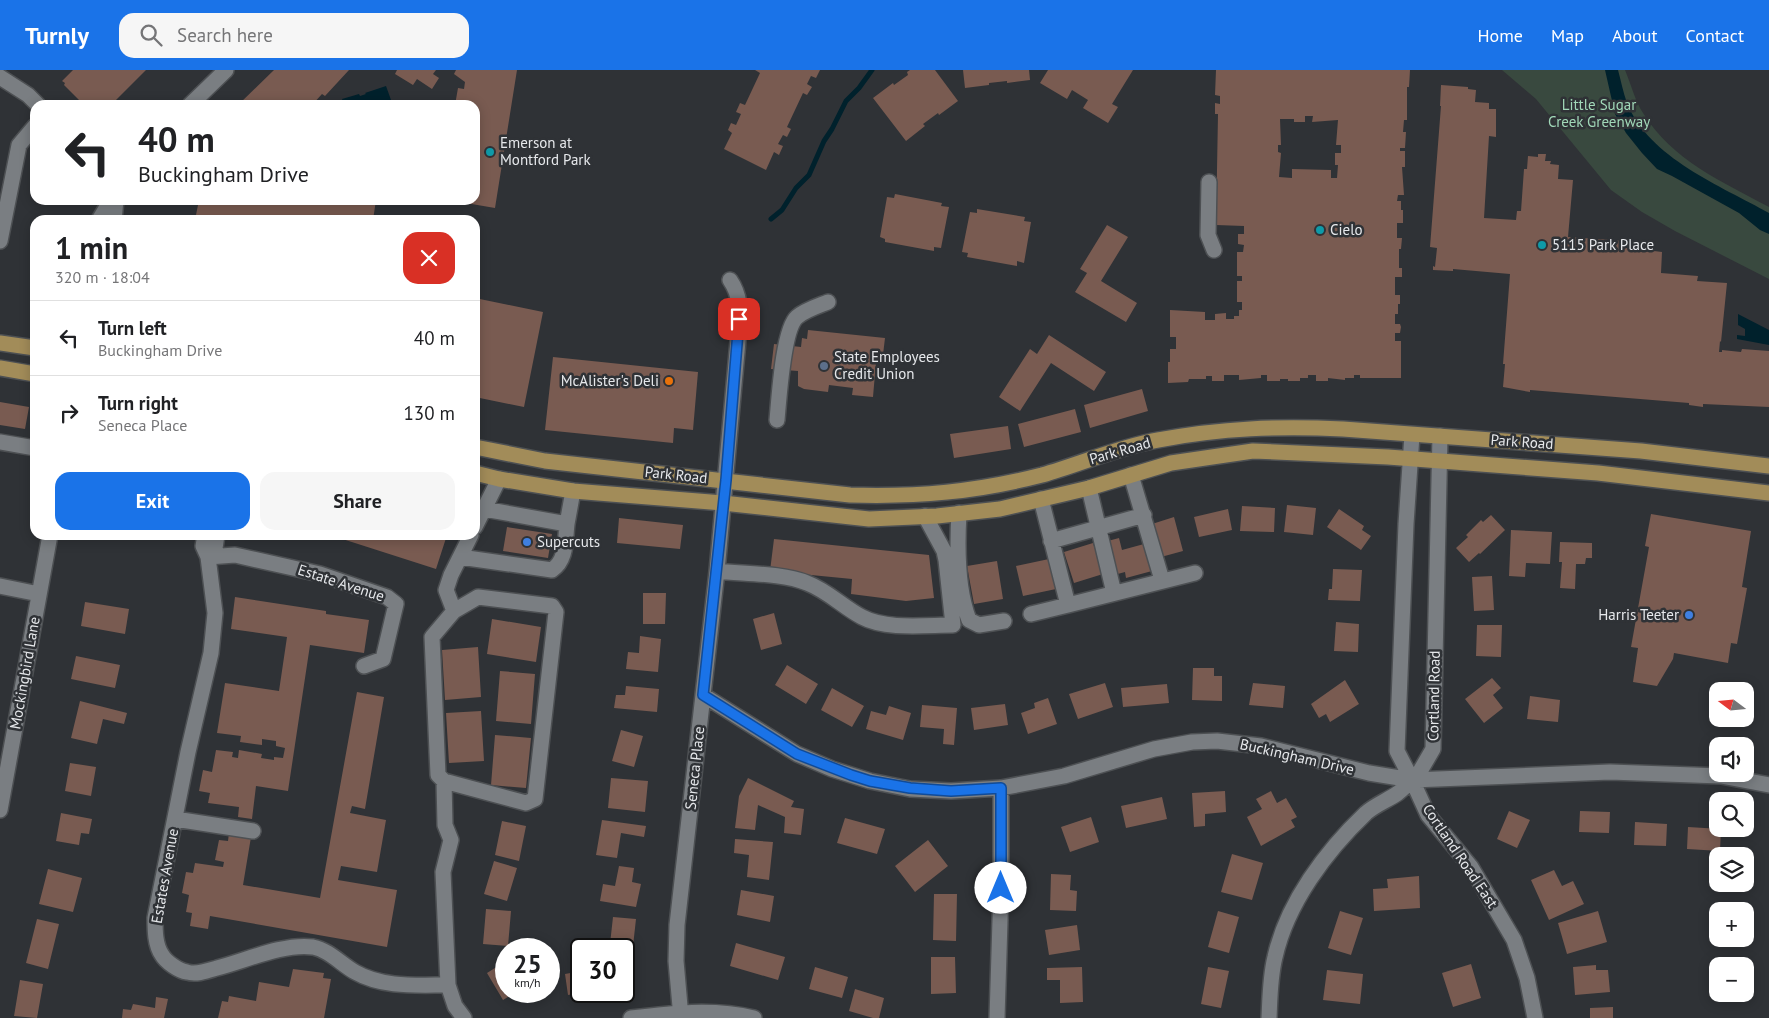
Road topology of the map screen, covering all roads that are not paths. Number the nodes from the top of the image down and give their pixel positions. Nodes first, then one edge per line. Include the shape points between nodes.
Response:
1 (3, 70) edge
2 (226, 70) edge
3 (0, 76) edge
4 (33, 100) edge
5 (195, 100) edge
6 (30, 132) edge
7 (1209, 182) dead end
8 (0, 241) edge
9 (1214, 250) dead end
10 (730, 280) dead end
11 (828, 302) dead end
12 (0, 343) edge
13 (30, 347) edge
14 (0, 368) edge
15 (30, 373) edge
16 (776, 420) dead end
17 (1412, 435) junction
18 (1440, 436) junction
19 (0, 442) edge
20 (30, 447) edge
21 (480, 448) edge
22 (1410, 459) junction
23 (1439, 462) junction
24 (1769, 466) edge
25 (480, 474) edge
26 (1132, 475) junction
27 (499, 479) junction
28 (726, 480) junction
29 (1089, 488) junction
30 (573, 491) junction
31 (1769, 493) edge
32 (1041, 499) junction
33 (723, 503) junction
34 (484, 509) junction
35 (959, 513) junction
36 (1144, 515) junction
37 (925, 516) junction
38 (480, 517) edge
39 (567, 524) junction
40 (1098, 528) junction
41 (49, 540) edge
42 (204, 540) edge
43 (216, 540) edge
44 (468, 540) edge
45 (1051, 541) junction
46 (208, 557) junction
47 (460, 557) junction
48 (717, 571) junction
49 (1195, 573) dead end
50 (1162, 580) junction
51 (0, 586) edge
52 (1114, 593) junction
53 (40, 594) junction
54 (1068, 605) junction
55 (454, 611) junction
56 (1031, 614) dead end
57 (1004, 622) dead end
58 (364, 666) dead end
59 (703, 695) junction
60 (1412, 780) junction
61 (444, 782) junction
62 (1769, 785) edge
63 (1001, 788) junction
64 (0, 810) edge
65 (175, 819) junction
66 (253, 832) dead end
67 (448, 985) junction
68 (681, 1015) edge
69 (464, 1018) edge
70 (630, 1018) edge
71 (754, 1018) edge
72 (997, 1018) edge
73 (1269, 1018) edge
74 (1536, 1018) edge

1 - 3 street
2 - 5 street
3 - 4 street
6 - 8 street via 19,145
7 - 9 street via 1208,235
10 - 28 street, Seneca Place via 740,308
11 - 16 street via 804,312 791,324
12 - 13 main road
14 - 15 main road
17 - 18 main road, Park Road
17 - 22 street
17 - 28 main road, Park Road via 1299,427 1200,433 1114,451 996,486 948,493 850,494
18 - 23 street, Cortland Road
18 - 24 main road, Park Road via 1641,451
19 - 20 street
21 - 28 main road, Park Road via 545,461
22 - 23 main road, Park Road
22 - 26 main road, Park Road via 1253,452 1171,463
22 - 60 street via 1397,752
23 - 31 main road, Park Road via 1598,473
23 - 60 street, Cortland Road via 1433,749
25 - 27 main road, Park Road
26 - 29 main road, Park Road
26 - 36 street
27 - 30 main road, Park Road
27 - 34 street
28 - 33 street, Seneca Place
29 - 32 main road, Park Road
29 - 40 street
30 - 33 main road, Park Road
30 - 39 street
32 - 35 main road, Park Road via 1000,509
32 - 45 street
33 - 37 main road, Park Road via 868,518
33 - 48 street, Seneca Place
34 - 38 street
34 - 39 street
35 - 37 main road, Park Road
35 - 57 street via 963,604 969,620 979,625
36 - 40 street
36 - 50 street
37 - 48 street via 944,551 953,625 889,625 864,618 807,583 790,578
39 - 47 street via 563,560 552,570
40 - 45 street
40 - 52 street
41 - 53 street, Mockingbird Lane
42 - 46 street, Estates Avenue
43 - 46 street, Estates Avenue
44 - 47 street
45 - 54 street
46 - 58 street, Estate Avenue via 235,555 302,569 387,596 396,604 383,659
46 - 65 street, Estates Avenue via 215,613 211,653
47 - 55 street via 446,590
48 - 59 street, Seneca Place
49 - 50 street
50 - 52 street
51 - 53 street
52 - 54 street
53 - 64 street, Mockingbird Lane
54 - 56 street
55 - 61 street via 432,637 438,775
55 - 61 street via 478,598 552,606 556,612 535,799 526,803
59 - 63 street, Buckingham Drive via 797,754 870,781 951,791
59 - 68 street, Seneca Place via 677,925 676,962
60 - 62 street, Buckingham Drive via 1610,772 1721,776
60 - 63 street, Buckingham Drive via 1369,773 1261,746 1217,741 1154,749 1064,776
60 - 73 street, Cortland Road via 1367,812 1340,841 1292,910 1279,941 1270,985
60 - 74 street, Cortland Road East via 1428,815 1471,868 1514,940
61 - 67 street via 445,825 451,840 443,872
63 - 72 street
65 - 66 street
65 - 67 street, Estates Avenue via 155,918 162,955 172,965 186,972 200,972 278,950 314,947 370,978 398,985
67 - 69 street via 455,1006
68 - 70 street
68 - 71 street via 726,1012

